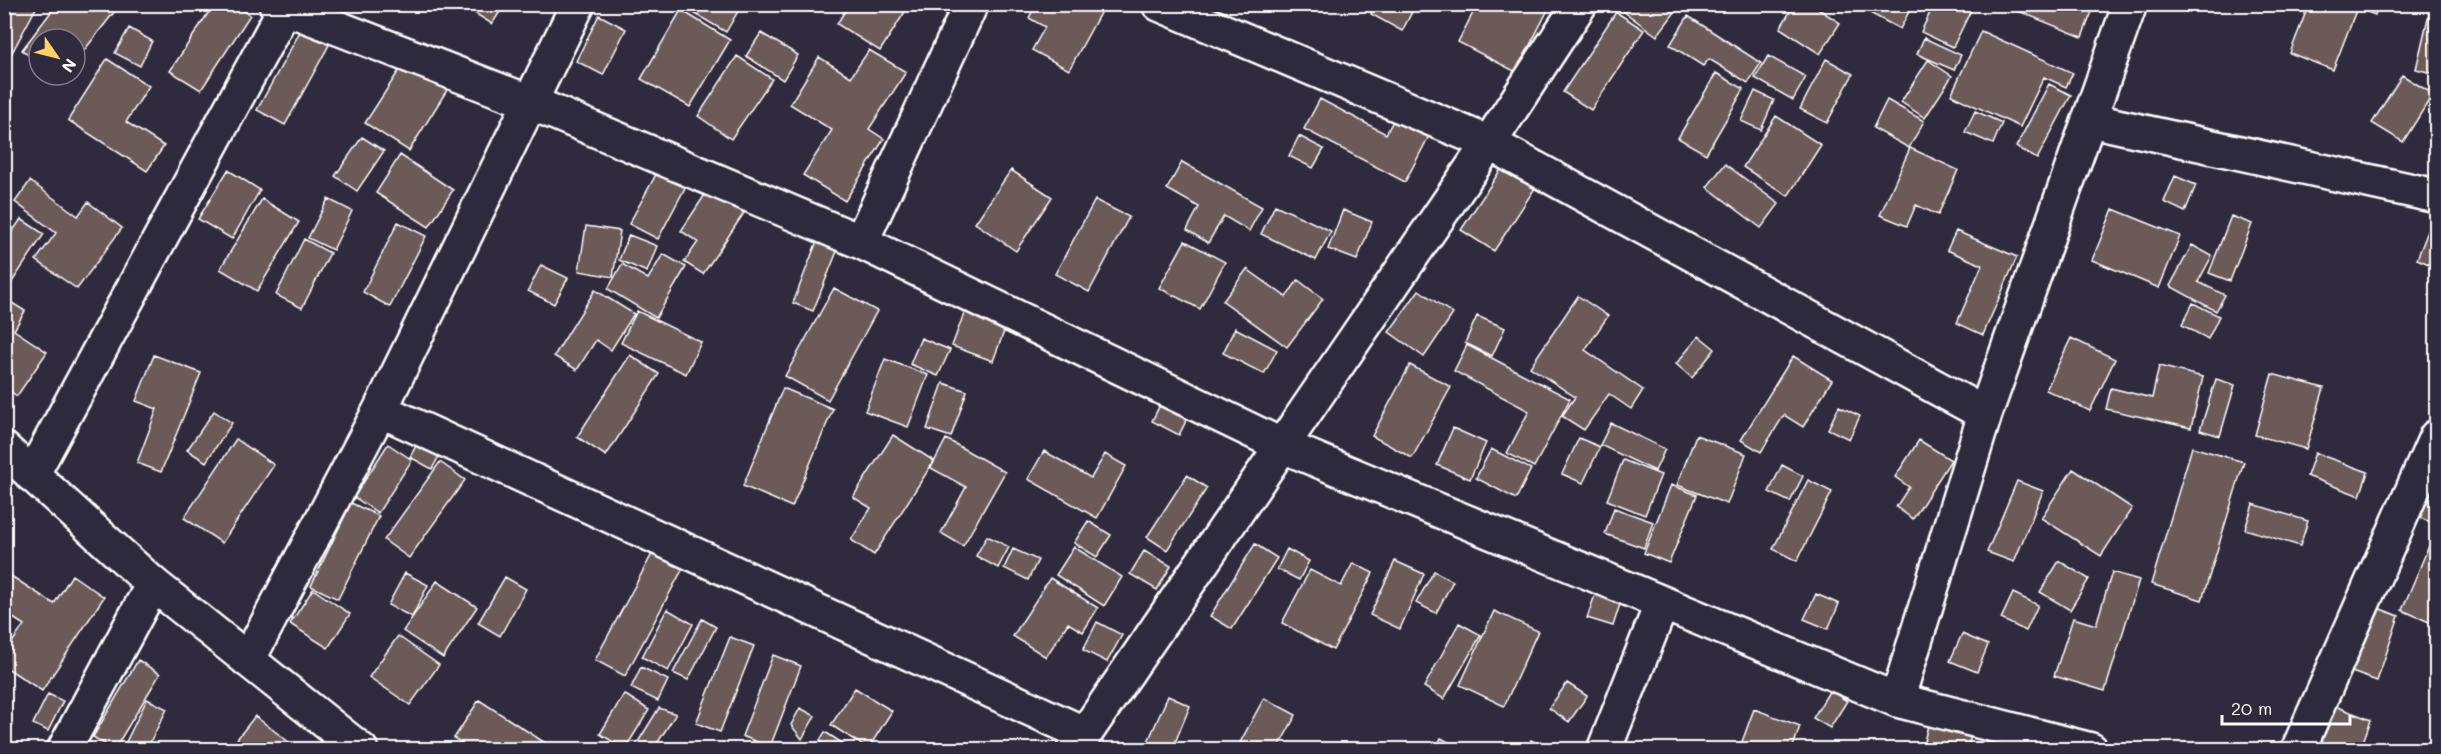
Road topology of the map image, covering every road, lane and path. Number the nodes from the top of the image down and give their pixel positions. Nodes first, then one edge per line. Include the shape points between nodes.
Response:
1 (578, 4) edge
2 (971, 4) edge
3 (1159, 4) edge
4 (1580, 4) edge
5 (2130, 4) edge
6 (281, 6) edge
7 (532, 103) junction
8 (2090, 120) junction
9 (1489, 143) junction
10 (2436, 196) edge
11 (861, 242) junction
12 (380, 410) junction
13 (1985, 414) junction
14 (2436, 437) edge
15 (1283, 446) junction
16 (4, 449) edge
17 (32, 475) junction
18 (153, 584) junction
19 (1662, 603) junction
20 (248, 660) junction
21 (1897, 700) junction
22 (1078, 741) edge
23 (64, 750) edge
24 (361, 750) edge
25 (1604, 750) edge
26 (2091, 750) edge
27 (2298, 750) edge

1 - 7 street
2 - 11 street
3 - 9 street
4 - 9 street
5 - 8 street
6 - 7 street
6 - 17 street
7 - 11 street
7 - 12 street
8 - 10 street
8 - 13 street
9 - 13 street
9 - 15 street
11 - 15 street
12 - 20 street
12 - 22 street
13 - 21 street
14 - 27 street
15 - 19 street
15 - 22 street
16 - 17 street
17 - 18 street
18 - 20 street
18 - 23 street
19 - 21 street
19 - 25 street
20 - 24 street
21 - 26 street

